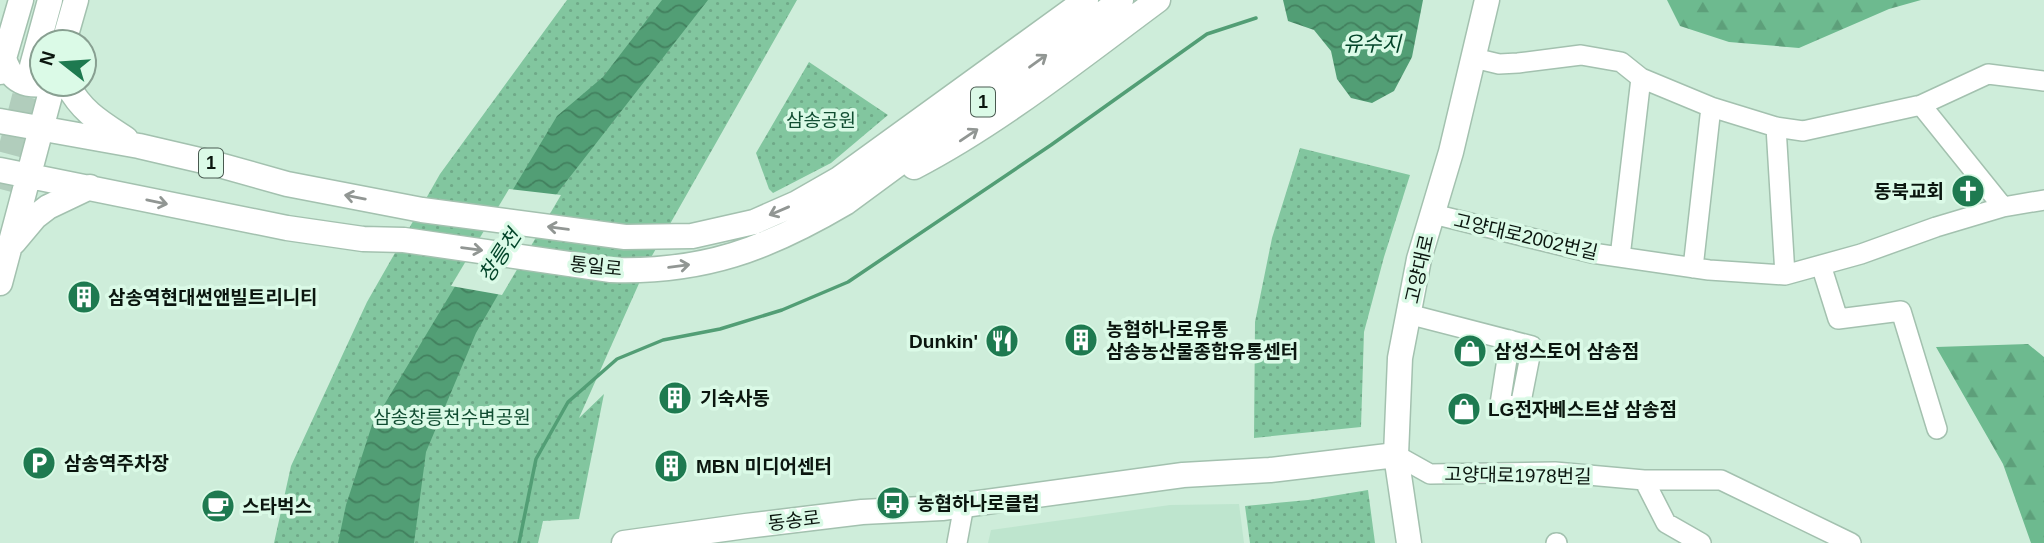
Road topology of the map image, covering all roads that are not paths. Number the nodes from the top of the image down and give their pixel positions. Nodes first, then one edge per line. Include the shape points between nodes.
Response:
1 (50, 0) edge
2 (76, 0) edge
3 (1059, 0) edge
4 (1086, 0) edge
5 (1121, 0) edge
6 (1158, 0) edge
7 (1487, 0) edge
8 (12, 13) edge
9 (46, 28) edge
10 (68, 28) edge
11 (1, 56) edge
12 (1474, 58) junction
13 (1641, 78) junction
14 (2044, 80) edge
15 (28, 83) edge
16 (49, 98) edge
17 (74, 98) edge
18 (1921, 105) junction
19 (1711, 107) junction
20 (0, 121) edge
21 (1776, 127) junction
22 (41, 128) junction
23 (139, 146) junction
24 (0, 170) edge
25 (29, 175) junction
26 (839, 179) junction
27 (90, 187) junction
28 (2044, 200) edge
29 (845, 203) junction
30 (2003, 207) junction
31 (1433, 214) junction
32 (6, 237) edge
33 (1620, 257) junction
34 (1821, 265) junction
35 (1693, 268) junction
36 (1785, 275) junction
37 (0, 283) edge
38 (1408, 314) junction
39 (1510, 341) dead end
40 (1937, 429) dead end
41 (1396, 455) junction
42 (1644, 480) junction
43 (964, 505) junction
44 (624, 543) edge
45 (957, 543) edge
46 (1409, 543) edge
47 (1701, 543) edge
48 (1851, 543) edge

1 - 9 main road
2 - 10 main road
3 - 26 main road via 931,99
4 - 26 main road, 통일로 / 1
29 -> 5 main road, 통일로 / 1
29 -> 6 main road via 944,152
7 - 12 main road, 고양대로
8 - 11 main road
11 - 15 main road via 8,72
12 - 13 street via 1508,64 1581,55 1621,62
12 - 31 main road, 고양대로
13 - 19 street
13 - 33 street, 고양대로2002번길
14 - 18 street via 1988,74
16 - 22 main road
17 - 23 main road via 96,120
18 - 21 street via 1803,131
18 - 30 street
19 - 21 street
19 - 35 street
20 - 22 main road, 통일로 / 1
21 - 36 street
22 - 23 main road, 통일로 / 1
22 - 25 main road
26 -> 23 main road, 통일로 / 1 via 754,222 692,236 625,237 422,210 287,184
24 - 25 main road, 통일로 / 1
25 - 27 main road, 통일로 / 1
25 - 32 main road
27 -> 29 main road, 통일로 / 1 via 286,228 611,270 667,268 726,258 763,246
27 - 32 main road
28 - 30 street, 고양대로2002번길
30 - 34 street, 고양대로2002번길
31 - 33 street, 고양대로2002번길
31 - 38 main road, 고양대로
32 - 37 main road
33 - 35 street, 고양대로2002번길
34 - 36 street, 고양대로2002번길
34 - 40 street via 1838,319 1901,311
35 - 36 street, 고양대로2002번길
38 - 39 street
38 - 41 main road, 고양대로 via 1399,358
41 - 42 street, 고양대로1978번길 via 1430,474 1555,472
41 - 43 main road, 동송로 via 1183,475
41 - 46 main road, 고양대로
42 - 47 street via 1666,523
42 - 48 street, 고양대로1978번길 via 1721,480
43 - 44 main road, 동송로 via 849,513
43 - 45 street

